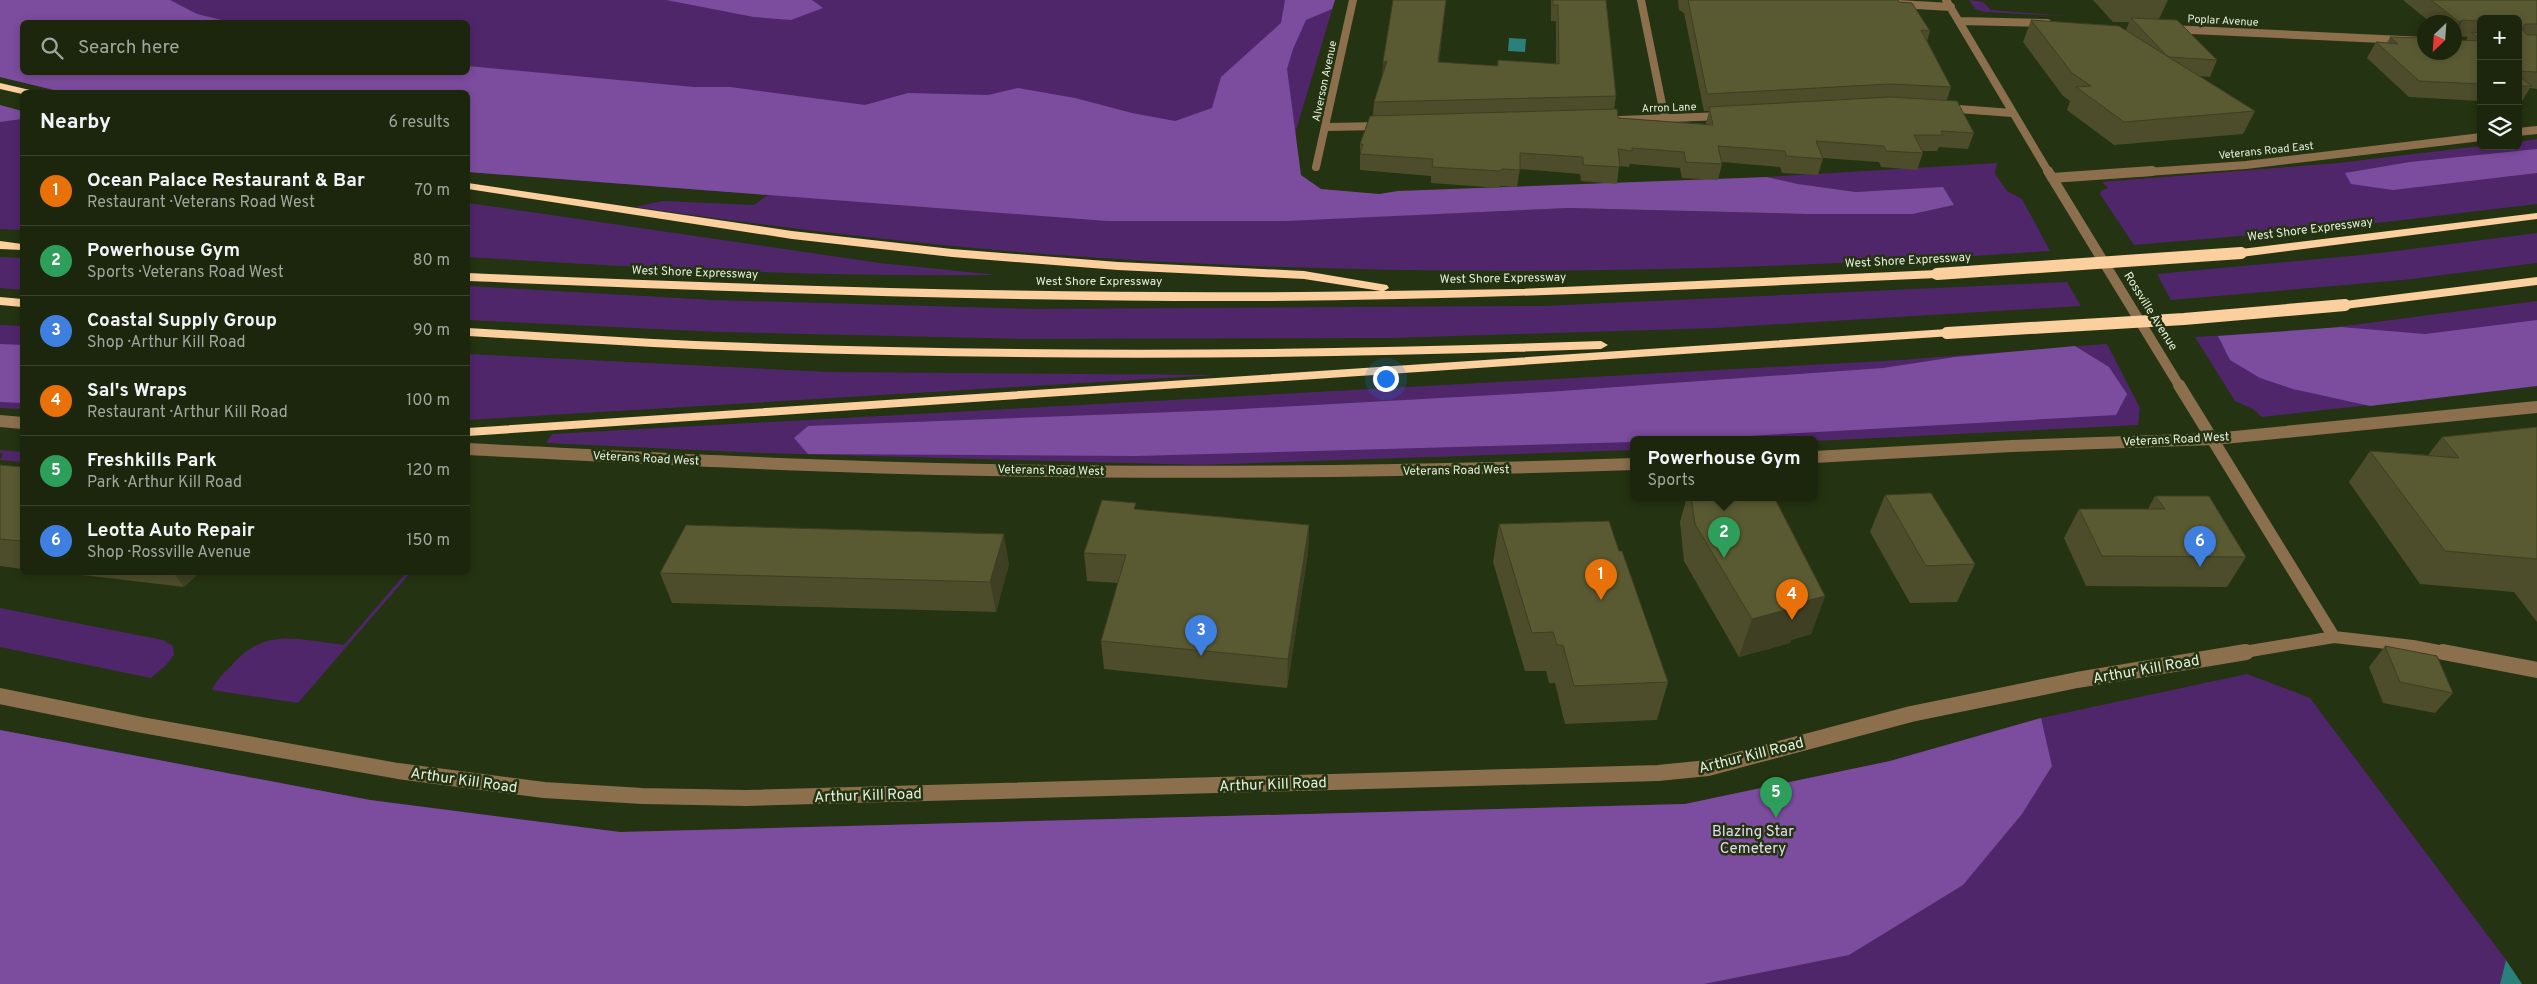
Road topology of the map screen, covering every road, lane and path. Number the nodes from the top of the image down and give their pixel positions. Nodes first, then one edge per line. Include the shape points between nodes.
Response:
1 (1353, 0) edge
2 (1641, 0) edge
3 (1885, 4) edge
4 (1948, 4) edge
5 (1960, 21) junction
6 (2055, 24) edge
7 (2160, 28) edge
8 (2417, 40) edge
9 (0, 86) edge
10 (20, 91) edge
11 (1932, 108) edge
12 (2012, 113) junction
13 (1731, 116) edge
14 (1665, 118) junction
15 (1606, 120) edge
16 (1393, 125) edge
17 (1326, 127) junction
18 (2537, 130) edge
19 (2522, 132) edge
20 (2477, 137) edge
21 (1316, 167) dead end
22 (2052, 178) junction
23 (470, 186) edge
24 (2537, 216) edge
25 (0, 246) edge
26 (20, 247) edge
27 (470, 277) edge
28 (2537, 281) edge
29 (1424, 294) junction
30 (0, 301) edge
31 (20, 303) edge
32 (470, 332) edge
33 (1947, 333) junction
34 (2537, 408) edge
35 (0, 421) edge
36 (20, 423) edge
37 (470, 432) edge
38 (2214, 439) junction
39 (470, 449) edge
40 (1818, 457) edge
41 (1630, 464) edge
42 (2334, 637) junction
43 (2537, 670) edge
44 (0, 696) edge

1 - 17 street, Alverson Avenue
2 - 14 street
3 - 4 street
4 - 5 street, Rossville Avenue
5 - 6 street
5 - 12 street, Rossville Avenue
7 - 8 street, Poplar Avenue
9 - 10 highway
11 - 12 street
12 - 22 street, Rossville Avenue
13 - 14 street, Arron Lane
14 - 15 street, Arron Lane
16 - 17 street
17 - 21 street, Alverson Avenue
18 - 19 street
20 - 22 street, Veterans Road East via 2246,165
22 - 38 street, Rossville Avenue
23 - 29 highway via 801,236 952,253 1304,275
24 - 29 highway, West Shore Expressway, bridge via 2241,253 1937,274 1557,292
25 - 26 highway
27 - 29 highway, West Shore Expressway via 1008,295 1266,297
28 - 33 highway, bridge via 2345,305 2184,319
30 - 31 highway
32 - 33 highway via 727,346 1265,352 1476,350
33 - 37 highway
34 - 38 street, Veterans Road West
35 - 36 street
38 - 40 street, Veterans Road West
38 - 42 street, Rossville Avenue
39 - 41 street, Veterans Road West via 773,464 1039,471 1303,472
42 - 43 street, Arthur Kill Road via 2414,646
42 - 44 street, Arthur Kill Road via 2077,680 1911,714 1708,768 1658,773 746,798 544,790 398,771 142,726

